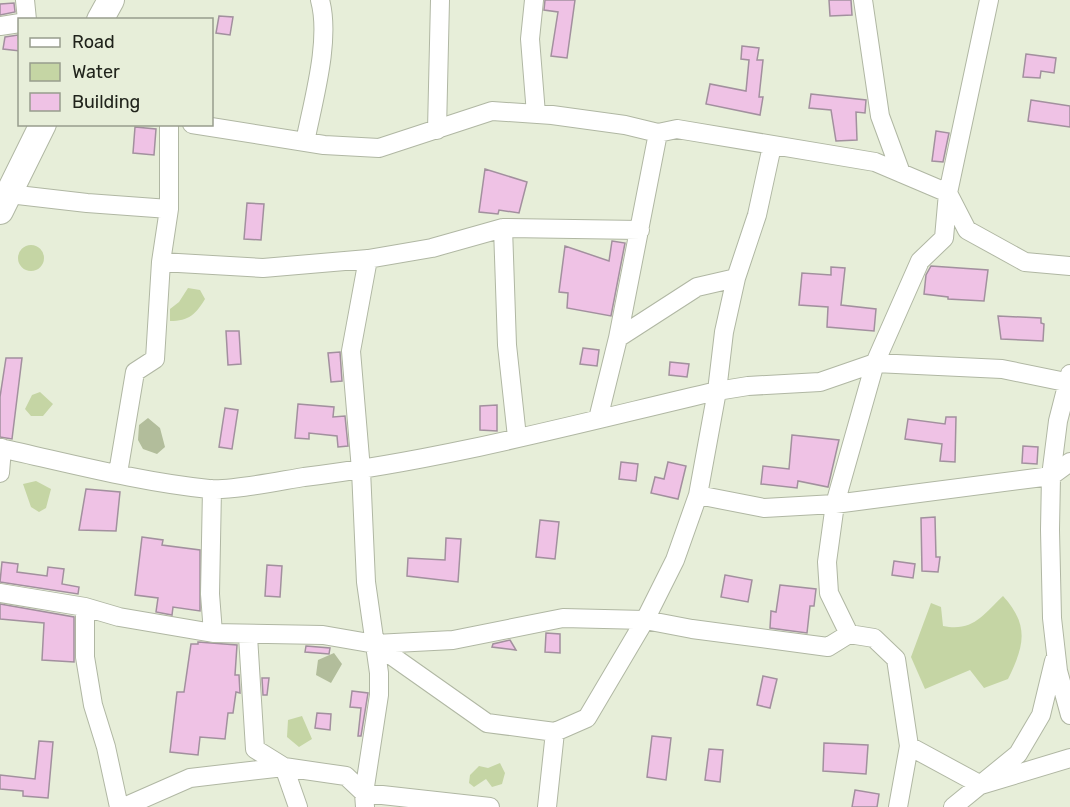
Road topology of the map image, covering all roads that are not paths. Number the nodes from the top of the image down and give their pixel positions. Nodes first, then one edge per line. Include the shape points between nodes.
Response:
1 (25, 0) edge
2 (111, 0) edge
3 (320, 0) edge
4 (440, 0) edge
5 (534, 0) edge
6 (863, 0) edge
7 (989, 0) edge
8 (27, 18) edge
9 (101, 18) edge
10 (18, 23) edge
11 (0, 26) edge
12 (536, 114) junction
13 (42, 126) edge
14 (169, 126) edge
15 (205, 126) edge
16 (437, 130) junction
17 (658, 133) junction
18 (305, 142) junction
19 (772, 146) junction
20 (901, 173) junction
21 (948, 193) junction
22 (4, 203) edge
23 (169, 208) junction
24 (503, 228) junction
25 (640, 230) junction
26 (368, 259) junction
27 (161, 262) junction
28 (1070, 266) edge
29 (736, 278) junction
30 (618, 338) junction
31 (875, 363) junction
32 (1070, 380) edge
33 (717, 392) junction
34 (598, 419) junction
35 (517, 437) junction
36 (1, 448) edge
37 (1070, 462) edge
38 (361, 470) junction
39 (0, 473) edge
40 (118, 473) junction
41 (1051, 476) junction
42 (212, 489) junction
43 (698, 495) junction
44 (835, 504) junction
45 (0, 593) edge
46 (85, 607) junction
47 (645, 620) junction
48 (213, 633) junction
49 (849, 634) junction
50 (248, 636) junction
51 (375, 644) junction
52 (1056, 653) junction
53 (1070, 715) edge
54 (555, 732) junction
55 (909, 746) junction
56 (1070, 758) edge
57 (284, 767) junction
58 (981, 785) junction
59 (365, 800) edge
60 (121, 807) edge
61 (298, 807) edge
62 (490, 807) edge
63 (547, 807) edge
64 (898, 807) edge
65 (953, 807) edge

1 - 8 street
2 - 9 street
3 - 18 street via 324,15 322,38
4 - 16 street
5 - 12 street via 530,39
6 - 20 street via 880,116
7 - 21 street
10 - 11 street
12 - 16 street via 492,111
12 - 17 street
13 - 22 street
14 - 23 street
15 - 18 street
16 - 18 street via 379,148
17 - 19 street via 677,129
17 - 25 street
19 - 20 street via 875,162
19 - 29 street via 757,215
20 - 21 street
21 - 28 street via 967,230 1025,262
21 - 31 street via 944,238 920,261
22 - 23 street
23 - 27 street
24 - 25 street
24 - 26 street via 432,248
24 - 35 street via 507,345
25 - 30 street
26 - 27 street via 263,268
26 - 38 street via 351,351
27 - 40 street via 155,359 135,372
29 - 30 street via 697,287
29 - 33 street
30 - 34 street
31 - 32 street via 1002,369
31 - 33 street via 820,382
31 - 44 street
32 - 41 street via 1058,421
33 - 34 street
33 - 43 street
34 - 35 street
35 - 38 street via 451,455
36 - 39 street
36 - 40 street
37 - 41 street
38 - 42 street
38 - 51 street via 366,582
40 - 42 street
41 - 44 street
41 - 52 street via 1052,618
42 - 48 street
43 - 44 street via 764,508
43 - 47 street via 675,560
44 - 49 street via 826,562 829,593
45 - 46 street
46 - 48 street via 119,617
46 - 60 street via 86,666 93,705
47 - 49 street via 828,647
47 - 51 street via 563,618 453,640
47 - 54 street via 587,718
48 - 50 street
49 - 55 street via 874,638 896,658
50 - 51 street via 323,634
50 - 57 street via 255,749
51 - 54 street via 487,723
51 - 59 street via 379,695
52 - 53 street
52 - 58 street via 1041,715 1018,754
54 - 63 street
55 - 58 street
55 - 64 street
56 - 58 street
57 - 59 street via 346,776
57 - 60 street via 190,778
57 - 61 street
58 - 65 street
59 - 62 street

